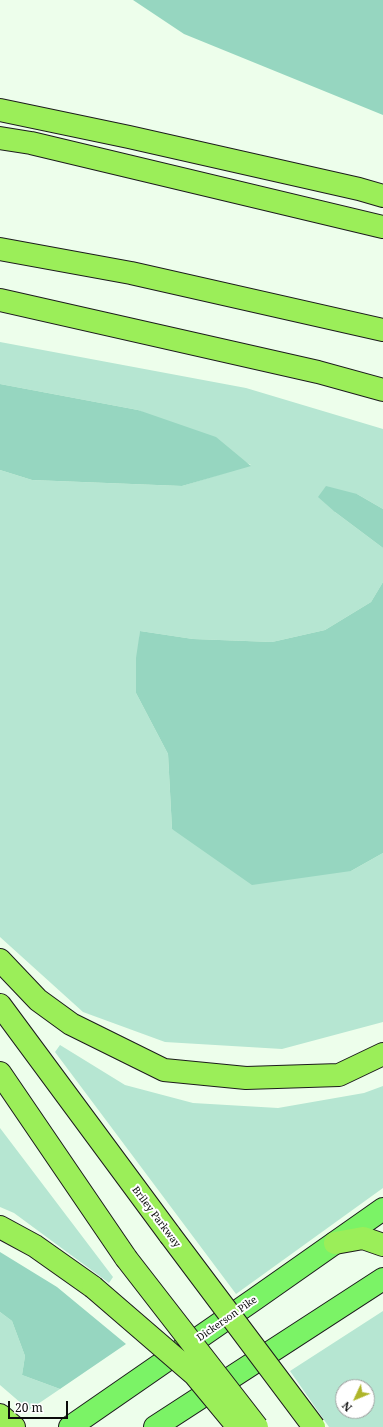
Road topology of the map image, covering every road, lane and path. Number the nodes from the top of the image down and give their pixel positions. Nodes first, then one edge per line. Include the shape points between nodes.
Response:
1 (0, 110) edge
2 (0, 138) edge
3 (383, 196) edge
4 (383, 227) edge
5 (0, 249) edge
6 (0, 300) edge
7 (383, 330) edge
8 (318, 372) junction
9 (383, 390) edge
10 (383, 405) edge
11 (0, 960) edge
12 (0, 1005) edge
13 (383, 1054) edge
14 (0, 1072) edge
15 (383, 1209) edge
16 (0, 1227) edge
17 (335, 1243) junction
18 (383, 1245) edge
19 (383, 1279) edge
20 (0, 1415) edge
21 (14, 1427) edge
22 (70, 1427) edge
23 (155, 1427) edge
24 (238, 1427) edge
25 (257, 1427) edge
26 (314, 1427) edge

1 - 3 highway via 359,188
2 - 4 highway via 31,143
5 - 7 highway via 131,273
6 - 8 highway
8 - 9 highway
8 - 10 highway
11 - 13 highway via 38,1000 71,1024 164,1070 246,1078 339,1075
12 - 26 highway, Briley Parkway, bridge
14 - 25 highway, bridge via 126,1258
15 - 17 main road, Dickerson Pike
16 - 24 highway, bridge via 35,1246 93,1287 196,1375
17 - 18 highway via 363,1238
17 - 22 main road, Dickerson Pike
19 - 23 main road
20 - 21 highway

